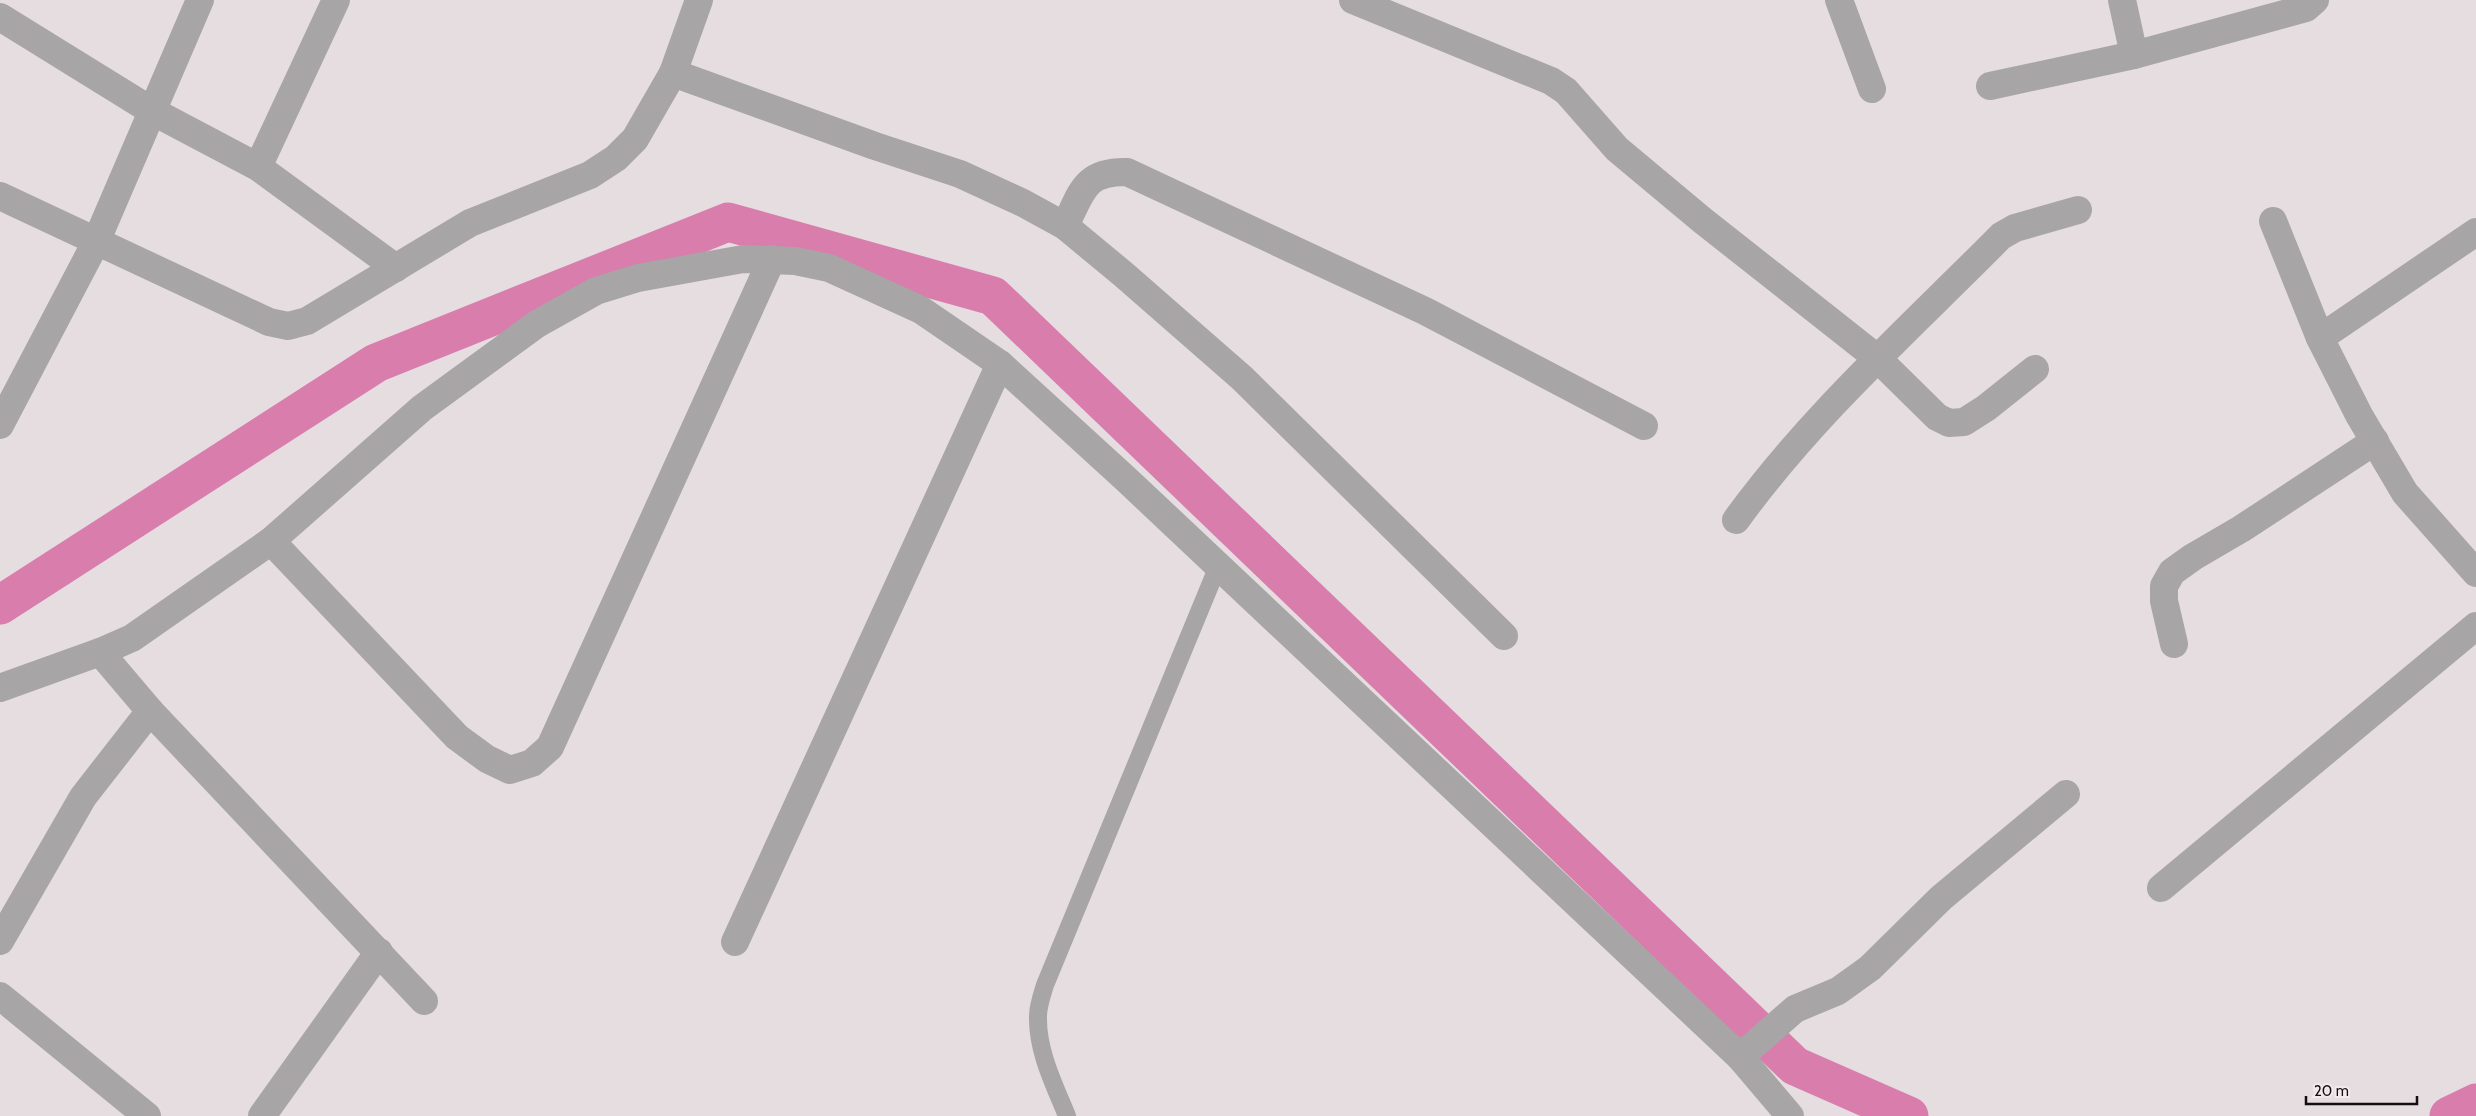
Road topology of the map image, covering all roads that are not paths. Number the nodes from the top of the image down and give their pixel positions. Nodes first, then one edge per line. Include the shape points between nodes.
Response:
1 (200, 0) edge
2 (336, 0) edge
3 (699, 0) edge
4 (1353, 0) edge
5 (1838, 0) edge
6 (2122, 0) edge
7 (2315, 0) edge
8 (0, 17) edge
9 (2134, 55) junction
10 (673, 73) junction
11 (1990, 86) dead end
12 (1872, 89) dead end
13 (152, 110) junction
14 (258, 167) junction
15 (0, 196) edge
16 (2078, 210) dead end
17 (2273, 221) dead end
18 (1065, 226) junction
19 (2476, 232) edge
20 (96, 242) junction
21 (772, 259) junction
22 (396, 268) junction
23 (2320, 338) junction
24 (1877, 358) junction
25 (1000, 364) junction
26 (2034, 369) dead end
27 (0, 425) edge
28 (1644, 426) dead end
29 (2374, 441) junction
30 (1736, 520) dead end
31 (272, 541) junction
32 (1218, 566) junction
33 (2476, 573) edge
34 (2476, 626) edge
35 (1504, 636) dead end
36 (2174, 644) dead end
37 (100, 652) junction
38 (0, 688) edge
39 (150, 710) junction
40 (2066, 794) dead end
41 (2161, 888) dead end
42 (0, 941) edge
43 (735, 942) dead end
44 (379, 952) junction
45 (0, 996) edge
46 (424, 1001) dead end
47 (1744, 1054) junction
48 (147, 1116) edge
49 (262, 1116) edge
50 (1067, 1116) edge
51 (1790, 1116) edge

1 - 13 street
2 - 14 street
3 - 10 street
4 - 24 street via 1551,81 1566,91 1617,149
5 - 12 street
6 - 9 street
7 - 9 street via 2306,8
8 - 13 street
9 - 11 street
10 - 18 street via 960,174
10 - 22 street via 635,139 616,158 590,175 470,223
13 - 14 street
13 - 20 street
14 - 22 street
15 - 20 street
16 - 24 street via 2015,228 2001,236
17 - 23 street
18 - 28 street via 1083,190 1094,178 1109,172 1127,172 1425,311
18 - 35 street via 1242,378
19 - 23 street
20 - 22 street via 268,322 288,326 307,321
20 - 27 street
21 - 25 street via 828,268 920,310
21 - 31 street via 743,260 638,278 596,292 537,324 422,408
21 - 31 street via 550,747 532,763 510,770 487,759 457,737
23 - 29 street
24 - 26 street via 1937,417 1950,423 1964,422 1986,408
24 - 30 street via 1769,475
25 - 32 street
25 - 43 street
29 - 33 street via 2404,493
29 - 36 street via 2172,572 2164,586 2164,601
31 - 37 street via 147,629
32 - 47 street
32 - 50 lane via 1044,985 1038,1014 1040,1040
34 - 41 street
37 - 38 street
37 - 39 street
39 - 42 street via 83,797
39 - 44 street
40 - 47 street via 1941,898 1870,968 1838,991 1795,1009
44 - 46 street
44 - 49 street
45 - 48 street
47 - 51 street

